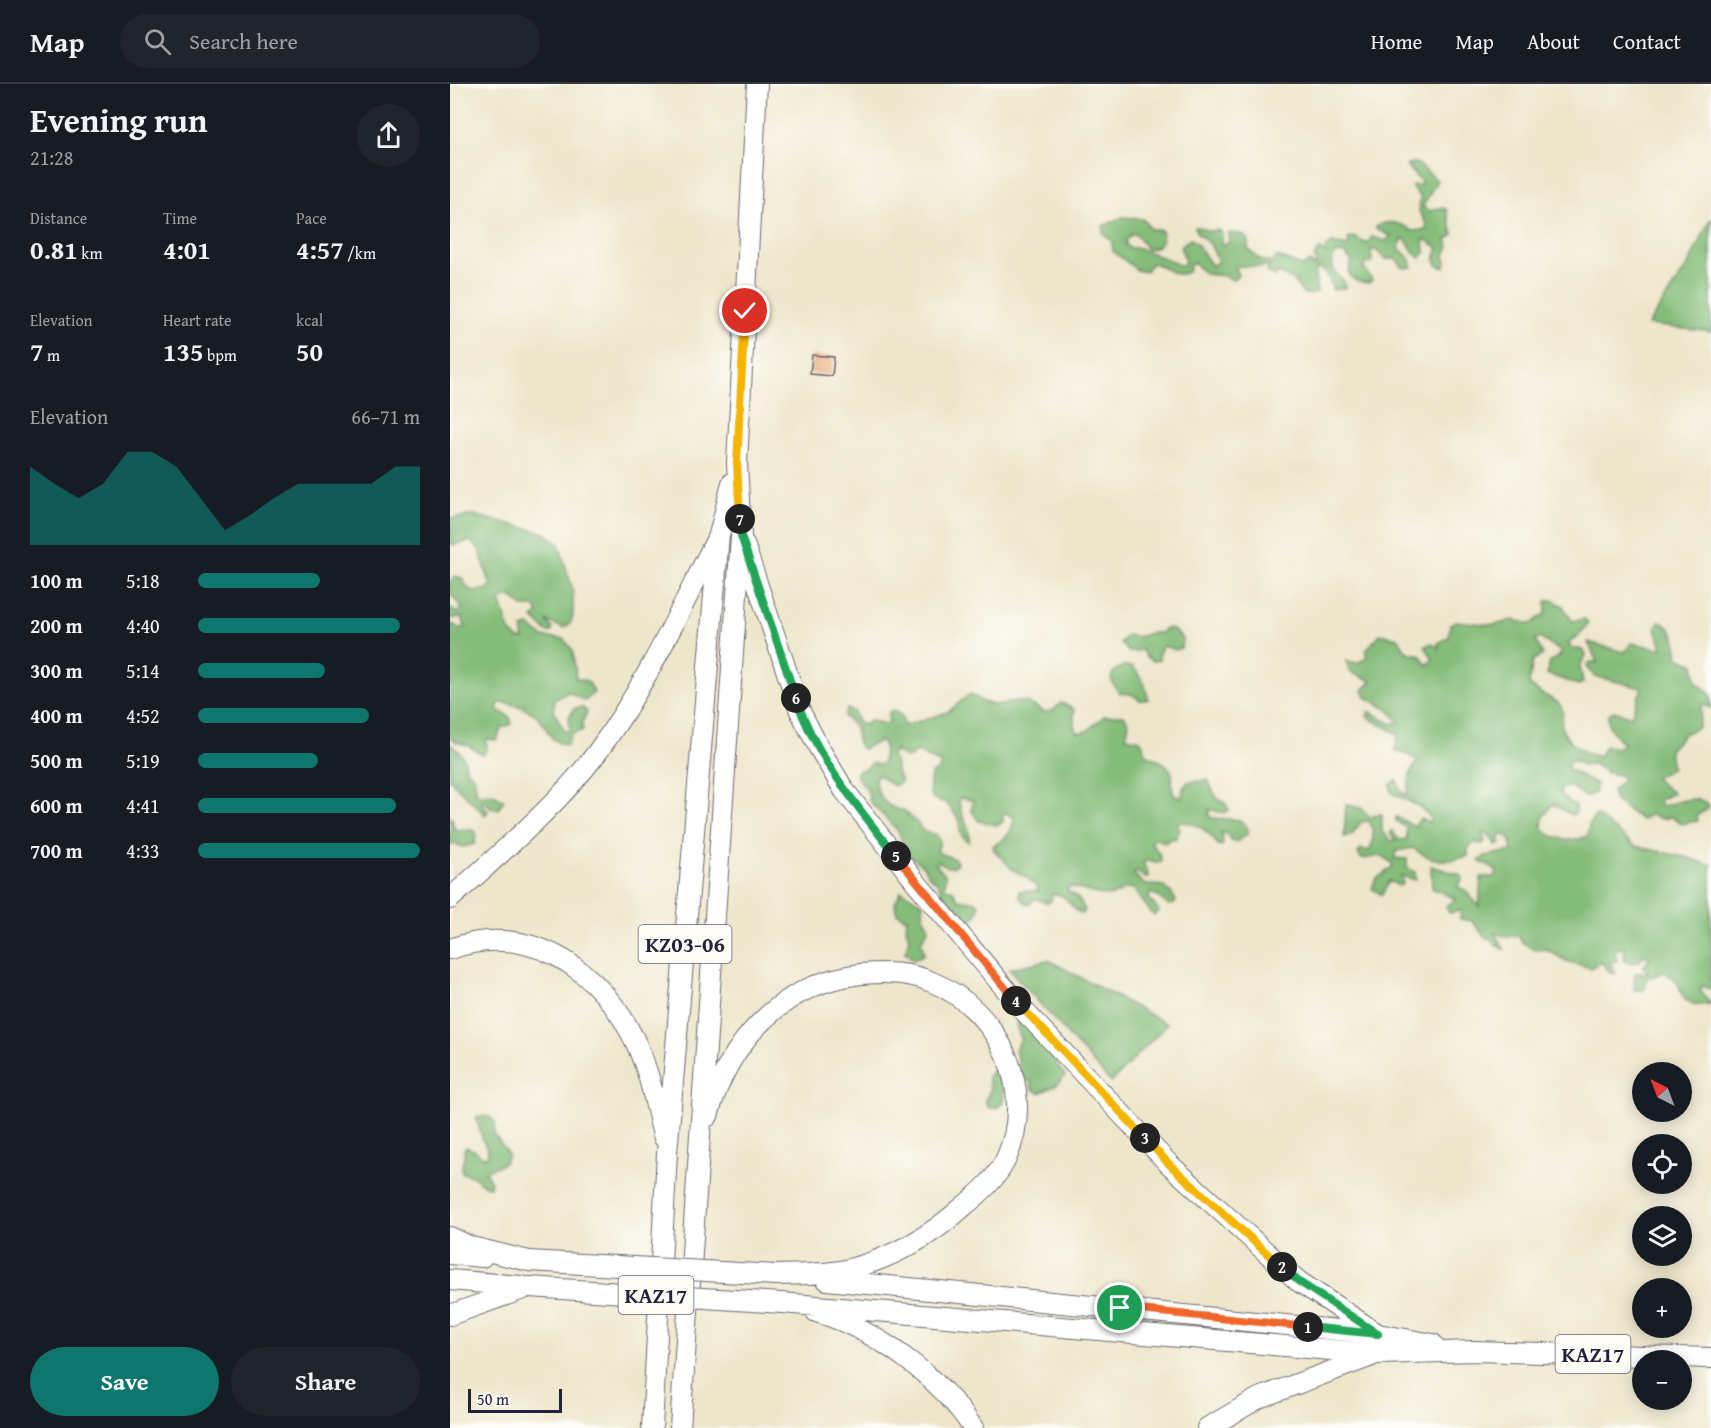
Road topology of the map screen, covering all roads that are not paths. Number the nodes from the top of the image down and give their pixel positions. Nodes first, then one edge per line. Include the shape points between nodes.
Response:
1 (757, 84) edge
2 (737, 463) junction
3 (719, 535) junction
4 (741, 536) junction
5 (450, 899) edge
6 (450, 949) edge
7 (698, 1152) junction
8 (668, 1153) junction
9 (450, 1237) edge
10 (450, 1254) edge
11 (529, 1261) junction
12 (777, 1275) junction
13 (450, 1280) edge
14 (529, 1287) junction
15 (782, 1303) junction
16 (450, 1315) edge
17 (1378, 1334) junction
18 (1474, 1351) junction
19 (1378, 1354) junction
20 (1711, 1358) edge
21 (654, 1392) junction
22 (641, 1428) edge
23 (652, 1428) edge
24 (681, 1428) edge
25 (973, 1428) edge
26 (1207, 1428) edge

1 - 2 main road, KZ03-06
2 - 3 main road, KZ03-06
2 - 4 main road, KZ03-06
3 - 5 main road via 654,662 596,753 562,794
3 - 8 main road, KZ03-06
4 - 7 main road, KZ03-06
4 - 17 main road via 809,730 844,790 915,881 1024,1011 1169,1164 1298,1281
6 - 8 main road via 482,940 524,944 564,959 593,981 634,1040
7 - 12 main road via 719,1083 742,1044 781,1004 821,982 890,972 918,977 958,996 999,1038 1016,1089 1016,1126 1005,1160 986,1187 932,1232 889,1254 849,1269
7 - 24 main road, KZ03-06
8 - 21 main road, KZ03-06
9 - 11 main road via 471,1247
10 - 11 main road, KAZ17
11 - 12 main road, KAZ17, bridge
12 - 17 main road, KAZ17
13 - 14 main road, KAZ17
14 - 15 main road, KAZ17, bridge
14 - 16 main road
15 - 19 main road, KAZ17
15 - 25 main road via 847,1324 896,1352 938,1387
17 - 18 main road, KAZ17
18 - 19 main road, KAZ17
18 - 20 main road, KAZ17
19 - 26 main road via 1259,1398
21 - 22 main road
21 - 23 main road, KZ03-06

